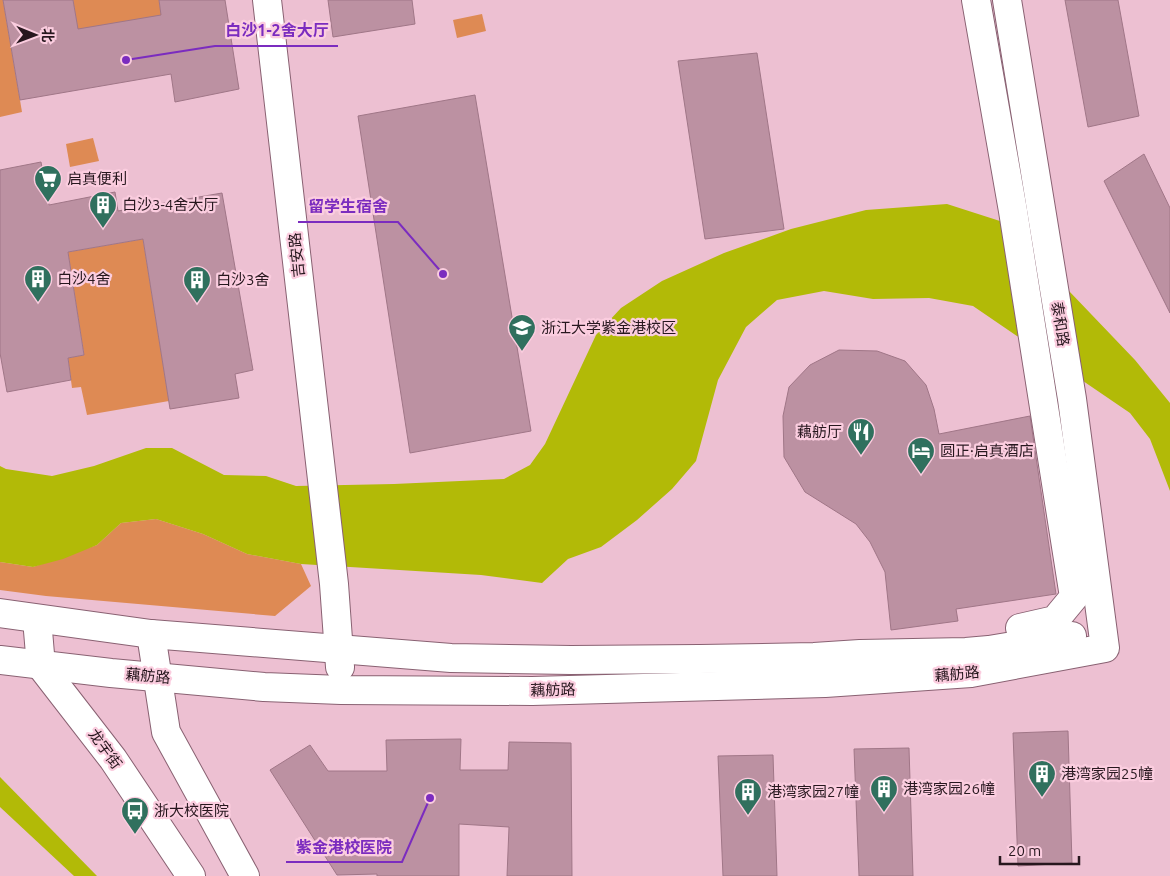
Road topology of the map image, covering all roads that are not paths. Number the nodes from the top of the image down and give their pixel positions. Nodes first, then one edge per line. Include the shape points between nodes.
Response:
1 (267, 0) edge
2 (976, 0) edge
3 (1007, 0) edge
4 (0, 613) edge
5 (37, 618) junction
6 (151, 634) junction
7 (1104, 639) junction
8 (339, 650) junction
9 (912, 653) junction
10 (0, 660) edge
11 (41, 666) junction
12 (158, 677) junction
13 (341, 690) junction
14 (190, 876) edge
15 (245, 876) edge

1 - 8 street, 吉安路
2 - 9 street, 泰和路 via 1074,597 1055,620
3 - 7 street, 泰和路 via 1072,399
4 - 5 street, 藕舫路
5 - 6 street, 藕舫路
5 - 11 street
6 - 8 street, 藕舫路
6 - 12 street
7 - 9 street, 藕舫路 via 989,650
7 - 13 street, 藕舫路 via 994,670 825,684 532,691
8 - 9 street, 藕舫路 via 451,658 571,660 814,658
8 - 13 street, 吉安路
10 - 11 street, 藕舫路
11 - 12 street, 藕舫路
11 - 14 street, 龙宇街 via 113,758
12 - 13 street, 藕舫路
12 - 15 street via 166,732

